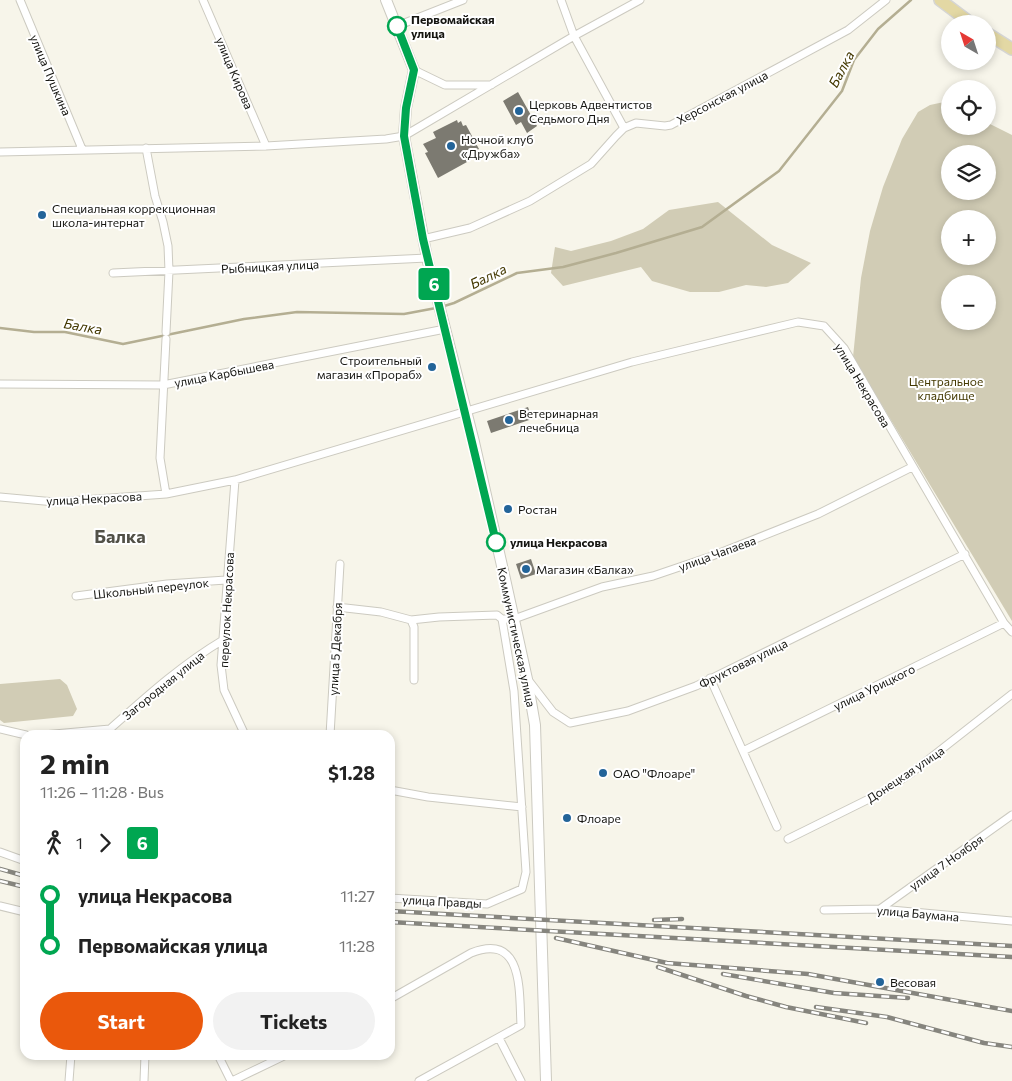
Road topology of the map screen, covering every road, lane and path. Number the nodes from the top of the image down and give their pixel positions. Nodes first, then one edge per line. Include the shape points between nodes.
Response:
1 (20, 0) edge
2 (203, 0) edge
3 (386, 0) edge
4 (463, 0) edge
5 (561, 0) edge
6 (640, 0) edge
7 (886, 0) edge
8 (940, 0) edge
9 (960, 15) edge
10 (397, 26) junction
11 (574, 36) junction
12 (996, 39) edge
13 (1012, 49) edge
14 (414, 70) junction
15 (491, 86) junction
16 (624, 128) junction
17 (404, 136) junction
18 (266, 146) junction
19 (146, 148) junction
20 (82, 149) junction
21 (0, 152) edge
22 (423, 239) junction
23 (427, 258) junction
24 (169, 271) junction
25 (113, 273) dead end
26 (445, 329) junction
27 (0, 384) edge
28 (163, 385) junction
29 (465, 412) junction
30 (912, 467) junction
31 (235, 480) junction
32 (166, 494) junction
33 (0, 497) edge
34 (964, 554) junction
35 (340, 564) dead end
36 (226, 580) junction
37 (76, 596) dead end
38 (337, 607) junction
39 (502, 619) junction
40 (514, 619) junction
41 (411, 620) junction
42 (1004, 623) junction
43 (1012, 632) edge
44 (223, 640) junction
45 (710, 678) junction
46 (527, 679) junction
47 (414, 680) dead end
48 (1012, 694) edge
49 (0, 729) edge
50 (112, 730) edge
51 (243, 730) edge
52 (330, 730) edge
53 (20, 734) edge
54 (743, 751) junction
55 (395, 791) edge
56 (522, 807) junction
57 (1012, 814) edge
58 (777, 827) dead end
59 (788, 839) dead end
60 (0, 852) edge
61 (20, 859) edge
62 (395, 898) edge
63 (0, 906) edge
64 (880, 909) junction
65 (824, 910) dead end
66 (20, 911) edge
67 (1012, 921) edge
68 (395, 995) edge
69 (499, 1038) junction
70 (71, 1060) edge
71 (145, 1060) edge
72 (221, 1060) edge
73 (276, 1060) edge
74 (69, 1081) edge
75 (144, 1081) edge
76 (232, 1081) edge
77 (419, 1081) edge
78 (521, 1081) edge
79 (546, 1081) edge

1 - 20 street, улица Пушкина
2 - 18 street, улица Кирова
3 - 10 main road
4 - 10 street
5 - 11 street
6 - 11 street
7 - 16 street, Херсонская улица via 848,30 671,125 641,122
8 - 9 main road
10 - 14 main road
11 - 15 street
11 - 16 street
12 - 13 main road
14 - 15 street via 445,85
14 - 17 main road, Коммунистическая улица
15 - 17 street
16 - 22 street via 591,164 530,201 470,228
17 - 18 street
17 - 22 main road, Коммунистическая улица
18 - 19 street
19 - 20 street
19 - 24 street via 168,246
20 - 21 street
22 - 23 main road, Коммунистическая улица
23 - 24 street, Рыбницкая улица
23 - 26 main road, Коммунистическая улица
24 - 25 street, Рыбницкая улица
24 - 28 street
26 - 28 street, улица Карбышева
26 - 29 main road, Коммунистическая улица
27 - 28 street, улица Карбышева
28 - 32 street via 160,458
29 - 30 street, улица Некрасова via 632,362 798,322 824,326 844,348
29 - 31 street, улица Некрасова
29 - 40 main road, Коммунистическая улица
30 - 34 street, улица Некрасова
30 - 40 street, улица Чапаева via 818,514 712,556 653,576 602,587
31 - 32 street, улица Некрасова
31 - 36 street, переулок Некрасова
32 - 33 street, улица Некрасова via 55,502
34 - 42 street, улица Некрасова
34 - 45 street, Фруктовая улица
35 - 38 street, улица 5 Декабря
36 - 37 street, Школьный переулок
36 - 44 street, переулок Некрасова via 227,612
38 - 41 street via 381,612
38 - 52 street, улица 5 Декабря
39 - 40 street, улица Чапаева
39 - 41 street, улица Чапаева via 497,615
39 - 56 street via 514,691
40 - 46 main road, Коммунистическая улица
41 - 47 street via 414,627
42 - 43 street, улица Некрасова
42 - 54 street, улица Урицкого
44 - 50 street, Загородная улица via 196,656
44 - 51 street, переулок Некрасова via 224,690
45 - 46 street, Фруктовая улица via 628,711 570,723 553,712
45 - 54 street
46 - 79 main road, Коммунистическая улица via 535,725
48 - 59 street, Донецкая улица via 879,794
49 - 53 street
54 - 58 street
55 - 56 street
56 - 62 street, улица Правды via 526,872 522,889 487,904
57 - 64 street, улица 7 Ноября
60 - 61 street
63 - 66 street
64 - 65 street, улица Баумана
64 - 67 street, улица Баумана
68 - 69 street via 471,953 484,948 503,953 515,965 518,975 521,1025
69 - 77 street
69 - 78 street
70 - 74 street
71 - 75 street
72 - 76 street
73 - 76 street

